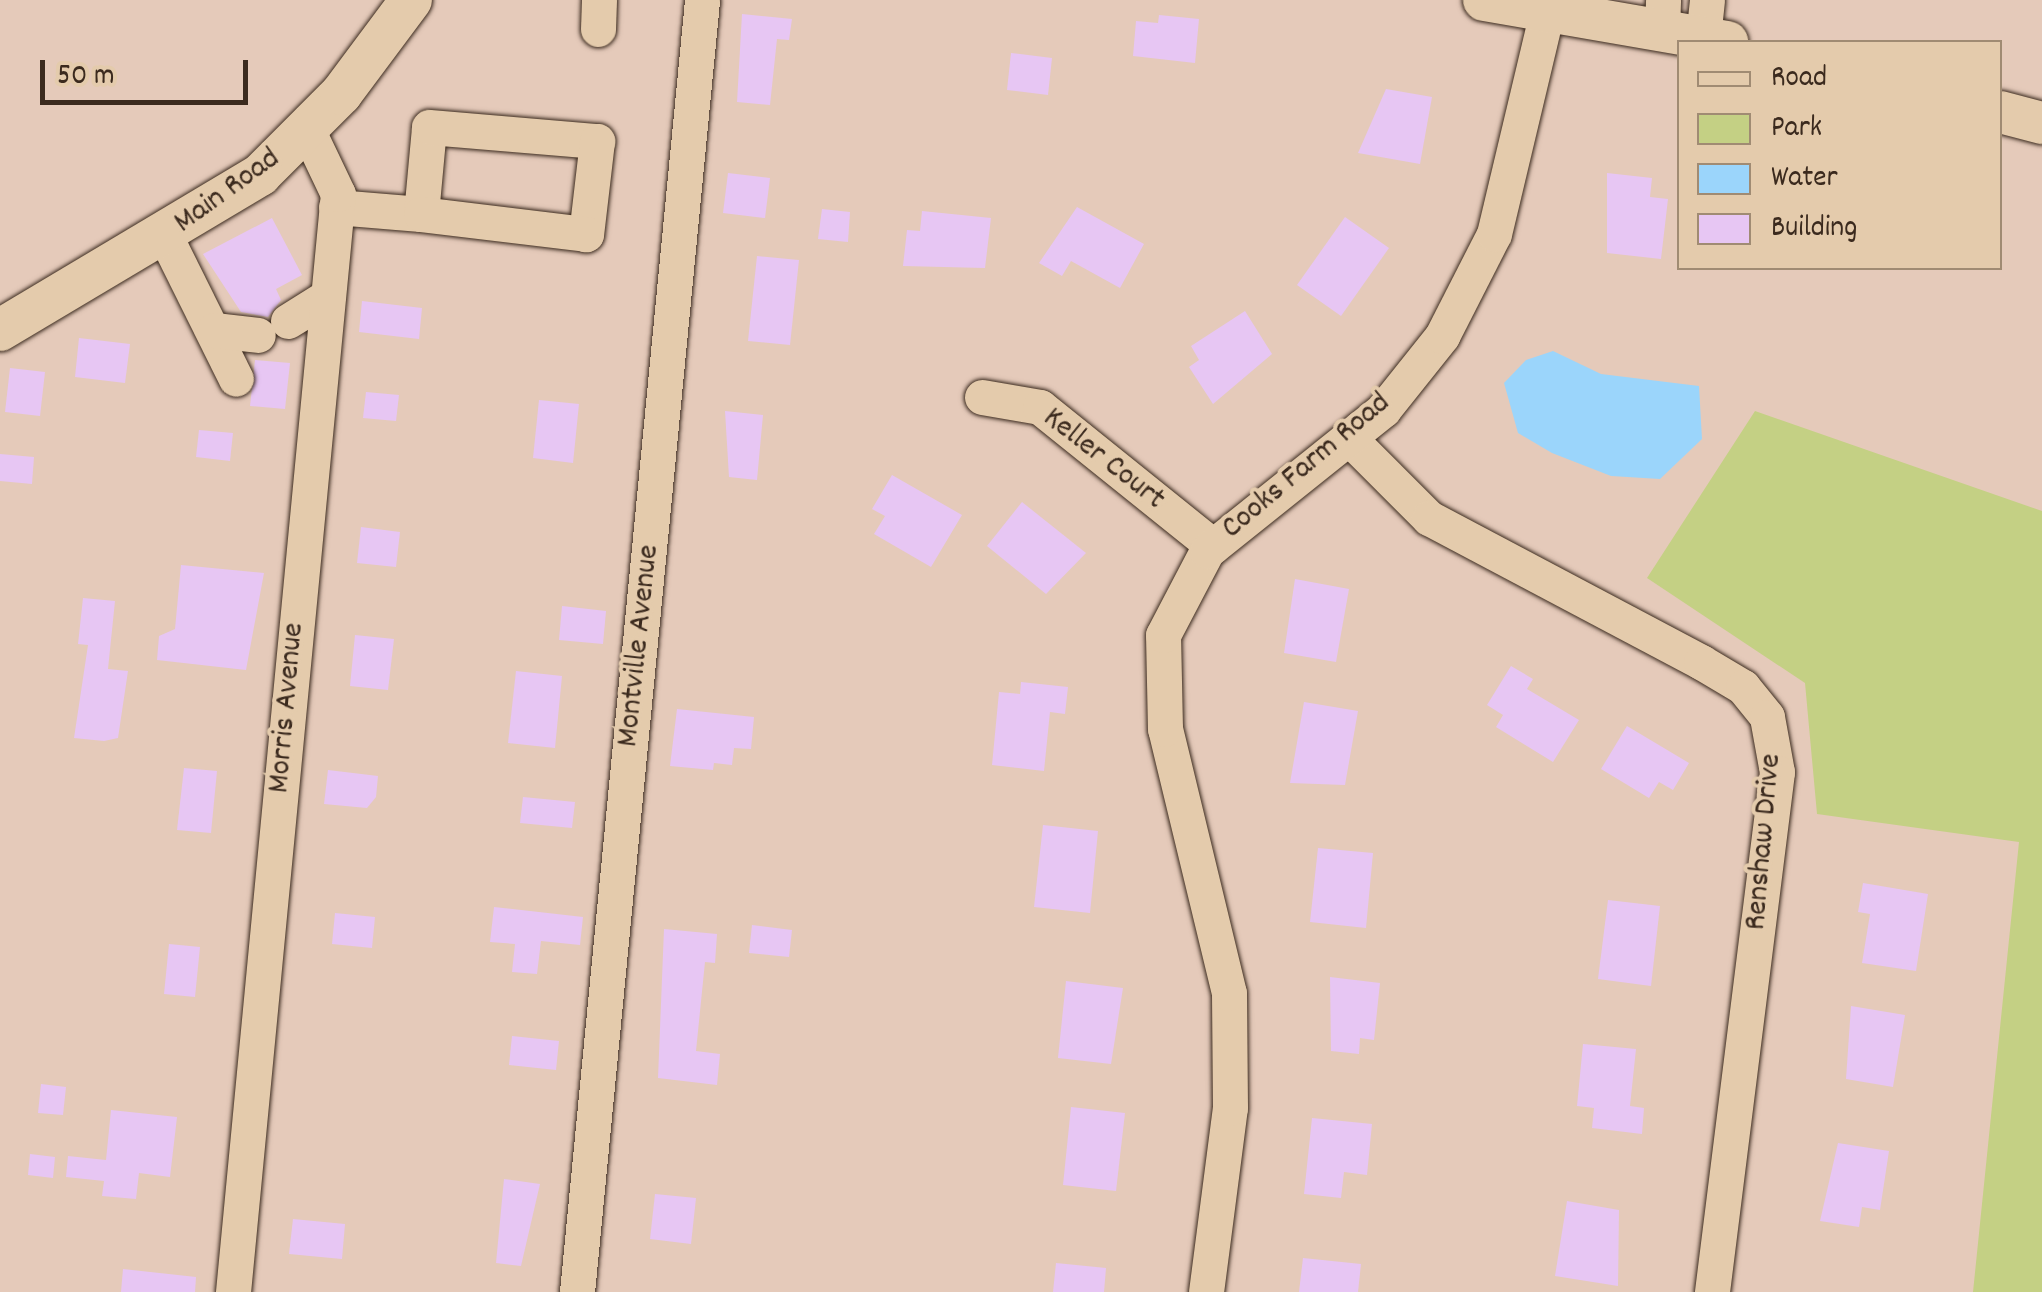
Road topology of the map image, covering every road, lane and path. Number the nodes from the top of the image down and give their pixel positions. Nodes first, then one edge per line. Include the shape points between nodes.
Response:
1 (411, 0) edge
2 (702, 0) edge
3 (1484, 0) edge
4 (1546, 11) junction
5 (1663, 15) edge
6 (1712, 27) edge
7 (2002, 113) edge
8 (2042, 124) edge
9 (308, 131) junction
10 (336, 207) junction
11 (421, 214) junction
12 (166, 238) junction
13 (328, 296) junction
14 (0, 330) edge
15 (214, 330) junction
16 (236, 379) dead end
17 (982, 398) dead end
18 (1350, 439) junction
19 (1213, 546) junction
20 (232, 1292) edge
21 (577, 1292) edge
22 (1206, 1292) edge
23 (1712, 1292) edge

1 - 9 main road, Main Road
2 - 21 street, Montville Avenue
3 - 4 main road
4 - 5 main road
4 - 18 street, Cooks Farm Road via 1518,158 1470,286 1408,382
5 - 6 main road
7 - 8 main road
9 - 10 street, Morris Avenue via 326,156
9 - 12 main road, Main Road
10 - 11 street
10 - 13 street, Morris Avenue
11 - 11 street via 429,128 597,141 586,234
12 - 14 main road, Main Road
12 - 15 street
13 - 15 street via 273,328
13 - 20 street, Morris Avenue
15 - 16 street
17 - 19 street, Keller Court via 1040,408
18 - 19 street, Cooks Farm Road
18 - 23 street, Renshaw Drive via 1429,518 1702,662 1743,687 1766,717 1777,772
19 - 22 street, Cooks Farm Road via 1169,616 1158,672 1229,993 1230,1108

